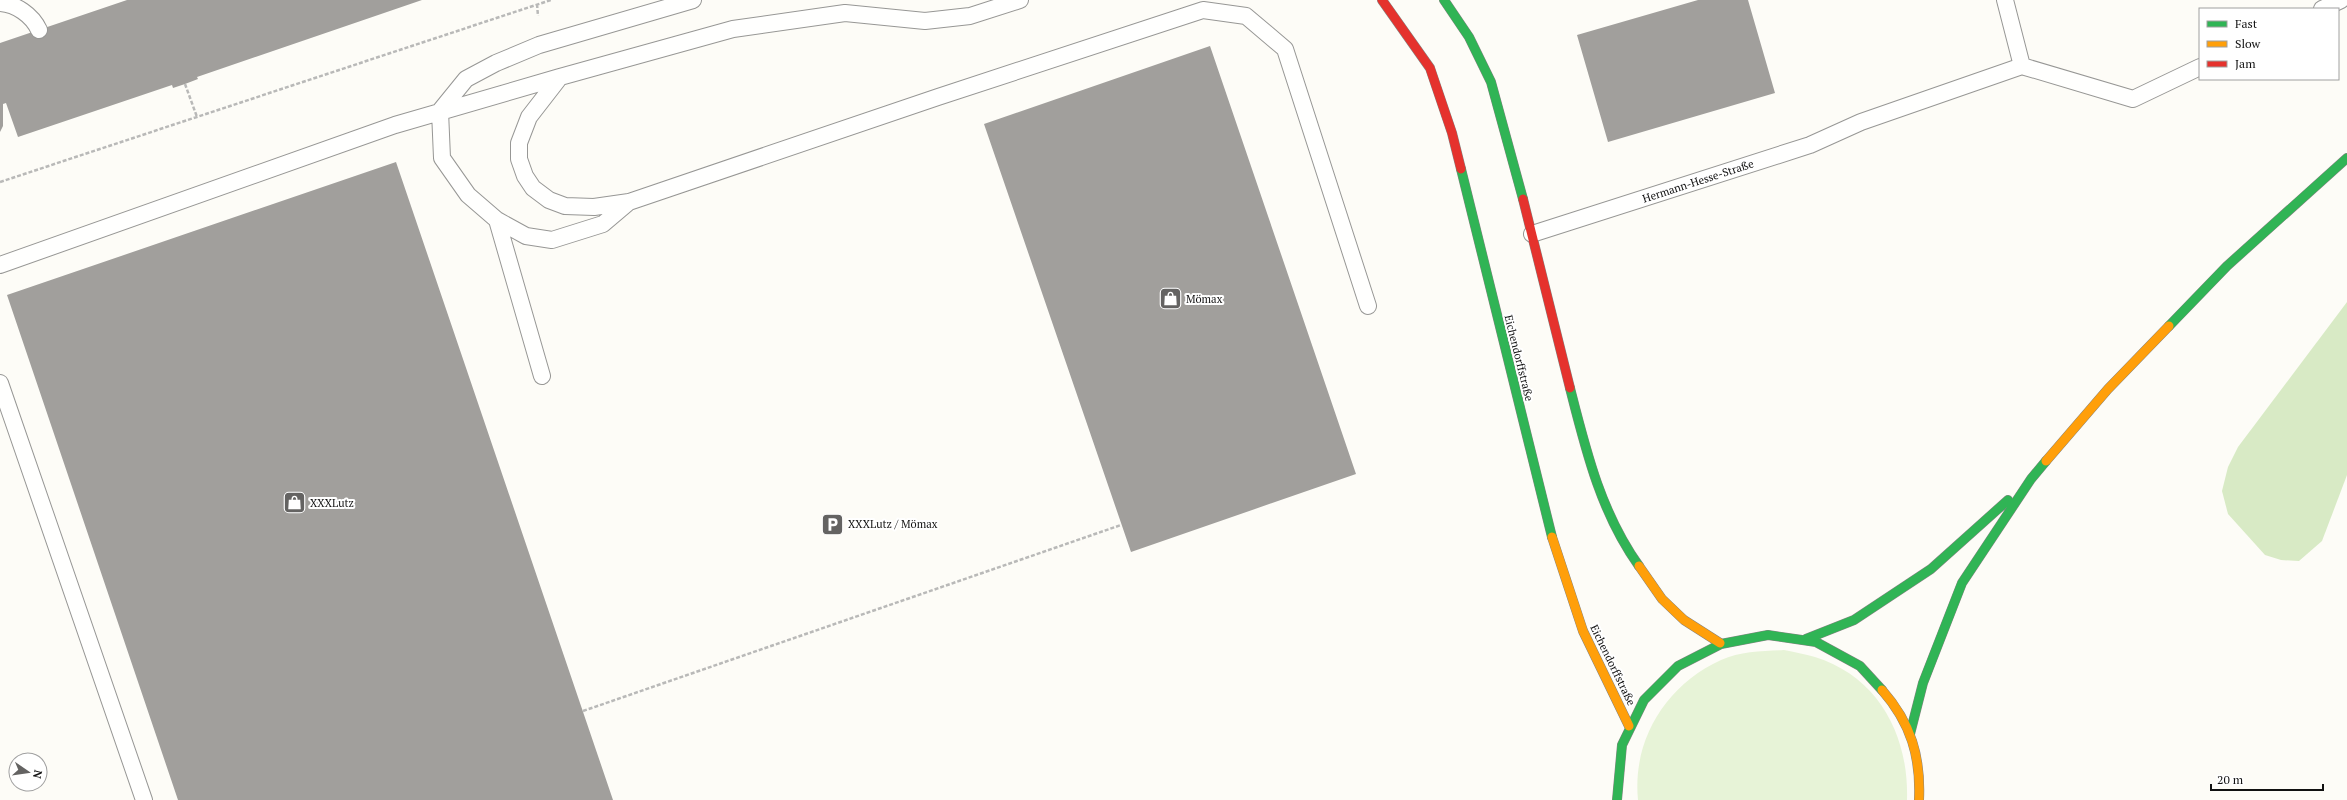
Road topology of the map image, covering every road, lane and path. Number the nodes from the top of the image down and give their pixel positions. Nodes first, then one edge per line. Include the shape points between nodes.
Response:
1 (551, 0) edge
2 (693, 0) edge
3 (1020, 0) edge
4 (1382, 0) edge
5 (1444, 0) edge
6 (2005, 0) edge
7 (2341, 0) edge
8 (0, 3) edge
9 (2324, 8) edge
10 (39, 30) dead end
11 (2022, 66) junction
12 (2199, 67) edge
13 (560, 77) junction
14 (185, 84) dead end
15 (440, 110) junction
16 (197, 117) junction
17 (2347, 158) edge
18 (0, 182) edge
19 (628, 202) junction
20 (497, 220) junction
21 (1532, 234) junction
22 (0, 265) edge
23 (1368, 306) dead end
24 (542, 376) dead end
25 (0, 383) edge
26 (2031, 479) junction
27 (1122, 525) dead end
28 (1806, 640) junction
29 (1720, 642) junction
30 (583, 711) dead end
31 (1629, 726) junction
32 (1910, 734) junction
33 (144, 800) edge
34 (1617, 800) edge
35 (1919, 800) edge

1 - 16 path
2 - 15 lane via 539,45 496,63 466,79
3 - 13 lane via 970,16 925,21 845,13 733,29
4 - 31 main road, Eichendorffstraße via 1430,68 1452,133 1550,532 1583,631
5 - 21 main road via 1470,37 1491,82
6 - 11 lane
7 - 9 lane
8 - 10 lane via 11,4 35,21
11 - 12 lane via 2133,99
11 - 21 lane, Hermann-Hesse-Straße via 1861,122 1810,145
13 - 15 lane
13 - 19 lane via 529,117 519,142 519,159 525,176 533,188 549,200 565,206 594,207
14 - 16 path
15 - 20 lane via 442,158 468,195
15 - 22 lane
16 - 18 path
17 - 26 main road via 2226,266 2108,389
19 - 20 lane via 603,224 552,240 526,236
19 - 23 lane via 1202,10 1246,16 1285,49
20 - 24 lane
21 - 29 main road via 1590,468 1606,508 1632,557 1662,599 1684,620
25 - 33 lane
26 - 28 main road via 1931,569 1854,620
26 - 32 main road via 1962,583 1923,682
27 - 30 path
28 - 29 main road via 1762,635
28 - 32 main road via 1844,655 1878,681 1902,715
29 - 31 main road via 1700,651 1666,675 1639,707
31 - 34 main road via 1618,763
32 - 35 main road via 1919,772

